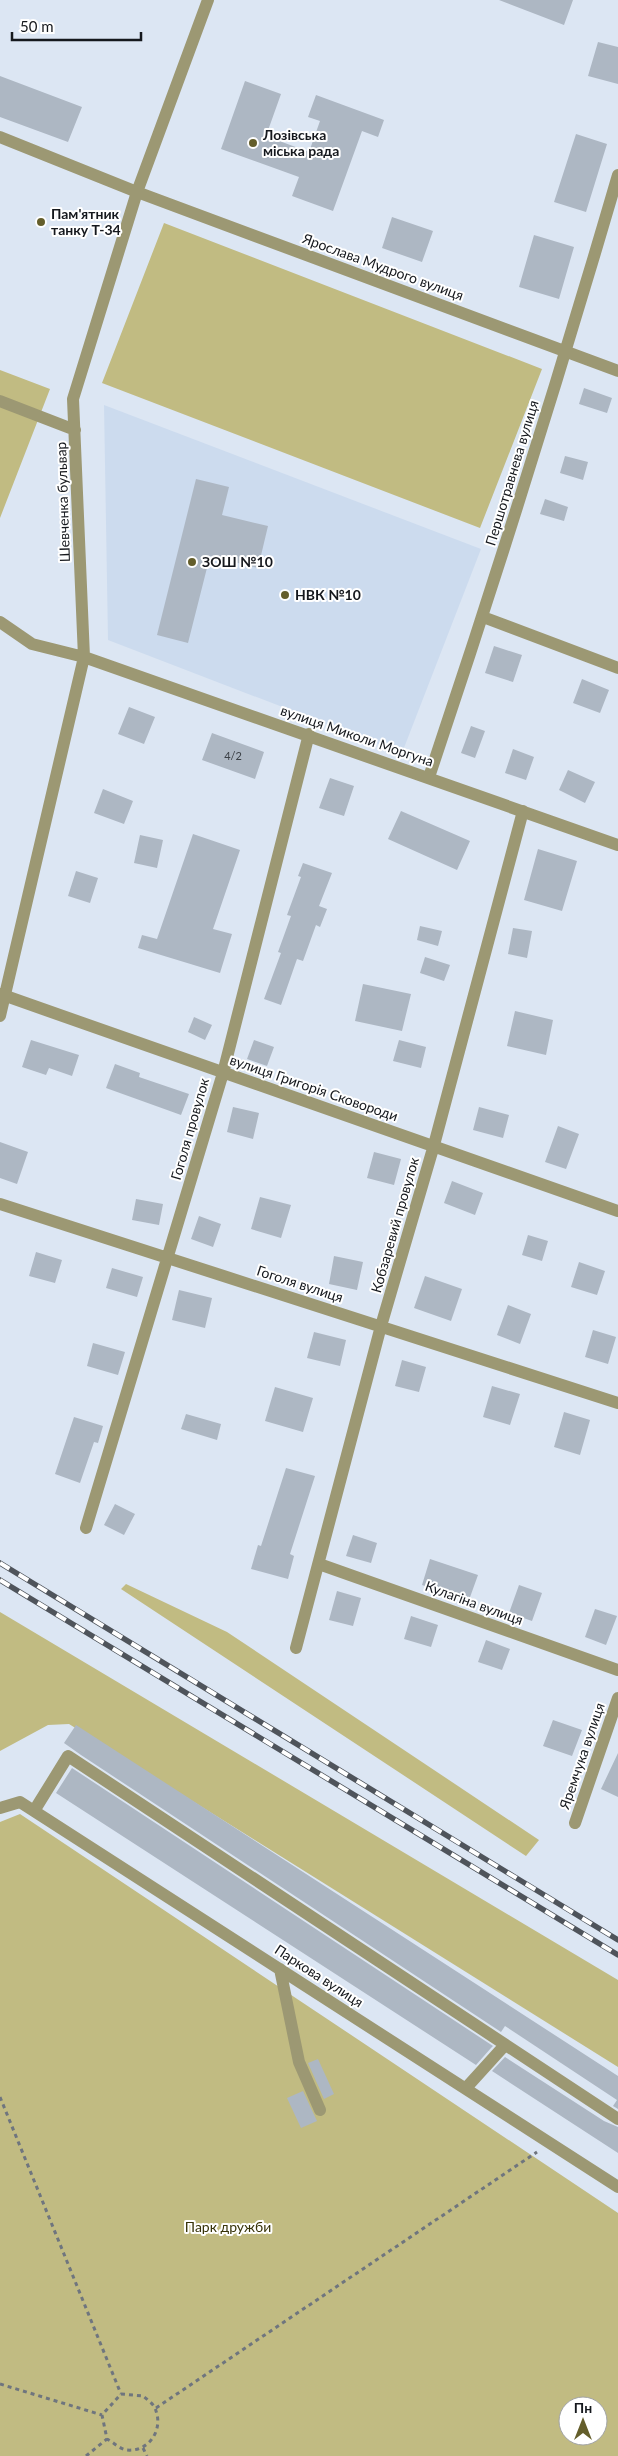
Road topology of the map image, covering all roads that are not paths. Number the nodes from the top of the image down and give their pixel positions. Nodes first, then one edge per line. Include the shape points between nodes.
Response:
1 (208, 0) edge
2 (0, 137) edge
3 (618, 175) edge
4 (137, 192) junction
5 (566, 352) junction
6 (618, 371) edge
7 (0, 401) edge
8 (75, 430) junction
9 (483, 618) junction
10 (0, 622) edge
11 (84, 657) junction
12 (618, 668) edge
13 (308, 734) junction
14 (429, 777) junction
15 (522, 812) junction
16 (618, 845) edge
17 (2, 995) edge
18 (0, 1016) edge
19 (222, 1073) junction
20 (434, 1145) junction
21 (0, 1204) edge
22 (618, 1211) edge
23 (169, 1258) junction
24 (381, 1326) junction
25 (618, 1403) edge
26 (86, 1528) dead end
27 (319, 1564) junction
28 (296, 1648) dead end
29 (618, 1670) edge
30 (618, 1698) edge
31 (0, 1808) edge
32 (34, 1811) junction
33 (575, 1823) dead end
34 (280, 1969) junction
35 (504, 2046) junction
36 (466, 2088) junction
37 (320, 2110) dead end
38 (618, 2119) edge
39 (618, 2186) edge

1 - 4 street, Шевченка бульвар
2 - 4 street, Ярослава Мудрого вулиця
3 - 5 street, Першотравнева вулиця
4 - 5 street, Ярослава Мудрого вулиця
4 - 8 street, Шевченка бульвар via 73,399
5 - 6 street, Ярослава Мудрого вулиця
5 - 9 street, Першотравнева вулиця
7 - 8 street
8 - 11 street, Шевченка бульвар
9 - 12 street
9 - 14 street, Першотравнева вулиця
10 - 11 street, вулиця Миколи Моргуна via 32,644
11 - 13 street, вулиця Миколи Моргуна
11 - 17 street, Шевченка бульвар
13 - 14 street, вулиця Миколи Моргуна
13 - 19 street, Гоголя провулок
14 - 15 street, вулиця Миколи Моргуна
15 - 16 street, вулиця Миколи Моргуна
15 - 20 street, Кобзаревий провулок
17 - 18 street, Шевченка бульвар
17 - 19 street, вулиця Григорія Сковороди
19 - 20 street, вулиця Григорія Сковороди
19 - 23 street, Гоголя провулок
20 - 22 street, вулиця Григорія Сковороди
20 - 24 street, Кобзаревий провулок
21 - 23 street, Гоголя вулиця
23 - 24 street, Гоголя вулиця
23 - 26 street, Гоголя провулок
24 - 25 street, Гоголя вулиця
24 - 27 street, Кобзаревий провулок
27 - 28 street, Кобзаревий провулок
27 - 29 street, Кулагіна вулиця
30 - 33 street, Яремчука вулиця
31 - 32 street, Паркова вулиця via 20,1802
32 - 34 street, Паркова вулиця
32 - 35 street via 68,1756
34 - 36 street, Паркова вулиця
34 - 37 street via 298,2062
35 - 36 street
35 - 38 street
36 - 39 street, Паркова вулиця

